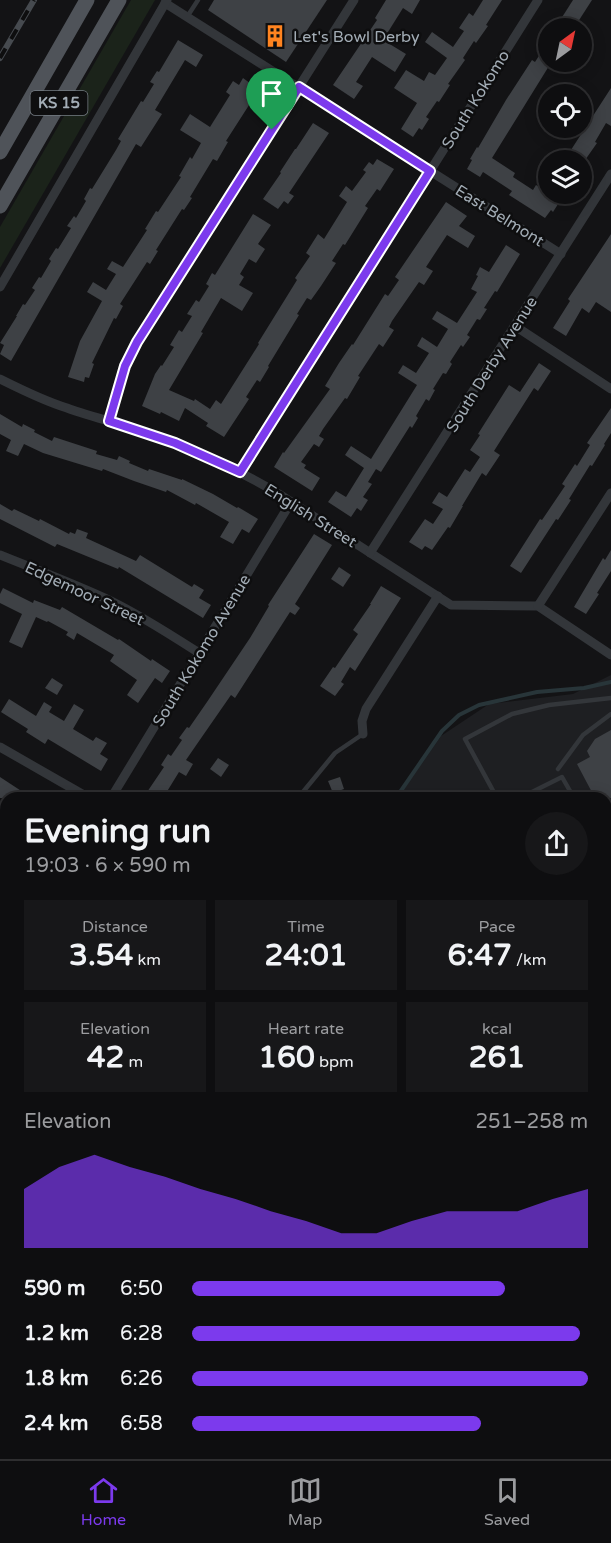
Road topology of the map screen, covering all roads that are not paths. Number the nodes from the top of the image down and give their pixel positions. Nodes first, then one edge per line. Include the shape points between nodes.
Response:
1 (87, 0) edge
2 (119, 0) edge
3 (198, 0) edge
4 (354, 0) edge
5 (538, 0) edge
6 (166, 2) edge
7 (187, 17) junction
8 (299, 87) junction
9 (0, 152) edge
10 (430, 171) junction
11 (611, 174) edge
12 (0, 206) edge
13 (561, 254) junction
14 (0, 287) edge
15 (515, 326) junction
16 (0, 379) edge
17 (611, 389) edge
18 (109, 421) junction
19 (240, 472) junction
20 (611, 493) edge
21 (291, 502) junction
22 (370, 553) junction
23 (0, 555) edge
24 (438, 596) junction
25 (538, 606) junction
26 (199, 653) junction
27 (611, 655) edge
28 (611, 698) edge
29 (611, 714) edge
30 (363, 734) joint
31 (0, 747) edge
32 (558, 769) dead end
33 (79, 792) edge
34 (115, 792) edge
35 (303, 792) edge
36 (494, 792) edge
37 (532, 792) edge
38 (571, 792) edge

1 - 9 main road, KS 15
2 - 12 main road, KS 15
3 - 7 lane
4 - 8 street
5 - 10 street, South Kokomo
6 - 7 street, East Belmont
6 - 14 street
7 - 8 street, East Belmont
8 - 10 street, East Belmont
8 - 18 street via 137,342 125,366
10 - 13 street, East Belmont
10 - 19 street, South Kokomo
11 - 13 street, South Derby Avenue
13 - 15 street, South Derby Avenue
15 - 17 street
15 - 22 street, South Derby Avenue
16 - 18 street, English Street via 66,408
18 - 19 street, English Street via 175,443
19 - 21 street, English Street
20 - 25 street
21 - 22 street, English Street
21 - 26 street, South Kokomo Avenue
22 - 24 street, English Street
23 - 26 street, Edgemoor Street via 112,602
24 - 25 street, English Street via 452,605
24 - 30 street via 366,709
25 - 27 street
26 - 34 street, South Kokomo Avenue
28 - 36 lane via 512,714 465,739
29 - 32 lane via 583,735
30 - 35 lane via 335,753
31 - 33 street
37 - 38 lane via 562,777

